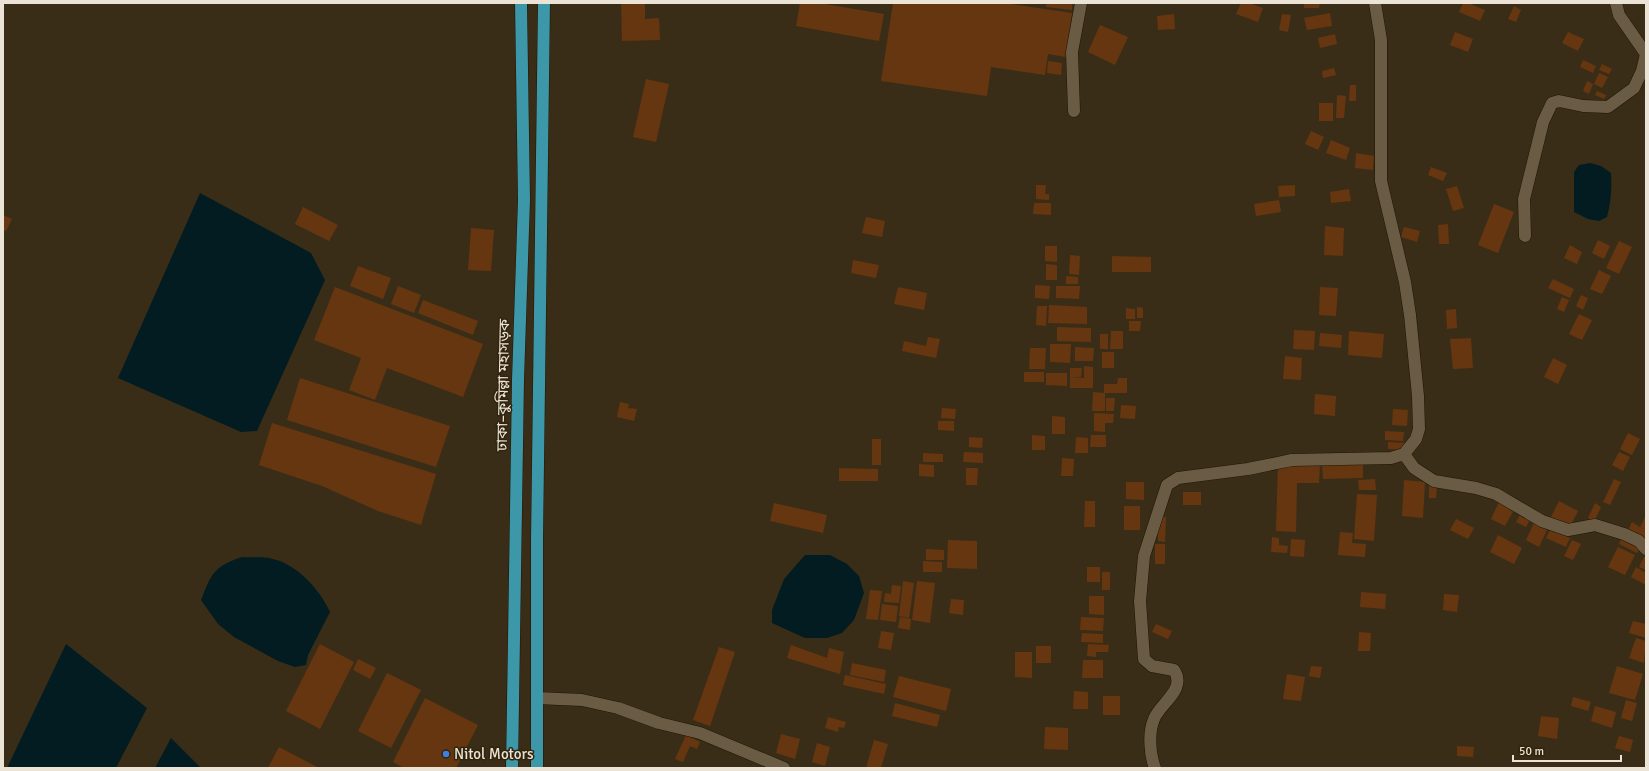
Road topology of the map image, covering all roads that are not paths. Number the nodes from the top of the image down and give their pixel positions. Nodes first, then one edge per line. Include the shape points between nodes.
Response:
1 (521, 3) edge
2 (544, 3) edge
3 (1081, 3) edge
4 (1375, 3) edge
5 (1616, 3) edge
6 (1074, 111) dead end
7 (1525, 236) dead end
8 (1404, 454) junction
9 (1646, 549) edge
10 (537, 698) junction
11 (512, 768) edge
12 (536, 768) edge
13 (784, 768) edge
14 (1155, 768) edge

1 - 11 highway, ঢাকা–কুমিল্লা মহাসড়ক via 524,200 518,380
2 - 10 highway
3 - 6 street via 1072,52
4 - 8 street via 1381,40 1381,181 1405,282 1418,396 1419,429 1416,440
5 - 7 street via 1619,15 1646,54 1642,71 1634,88 1608,107 1583,106 1559,101 1552,103 1543,122 1524,199
8 - 9 street via 1414,468 1434,481 1496,494 1542,521 1568,530 1595,525 1624,534 1639,541
8 - 14 street via 1375,459 1292,460 1248,469 1178,478 1167,485 1144,556 1140,600 1144,659 1152,666 1174,670 1178,676 1171,698 1161,707 1153,720 1151,756
10 - 12 highway
10 - 13 street via 582,700 618,708 700,734

